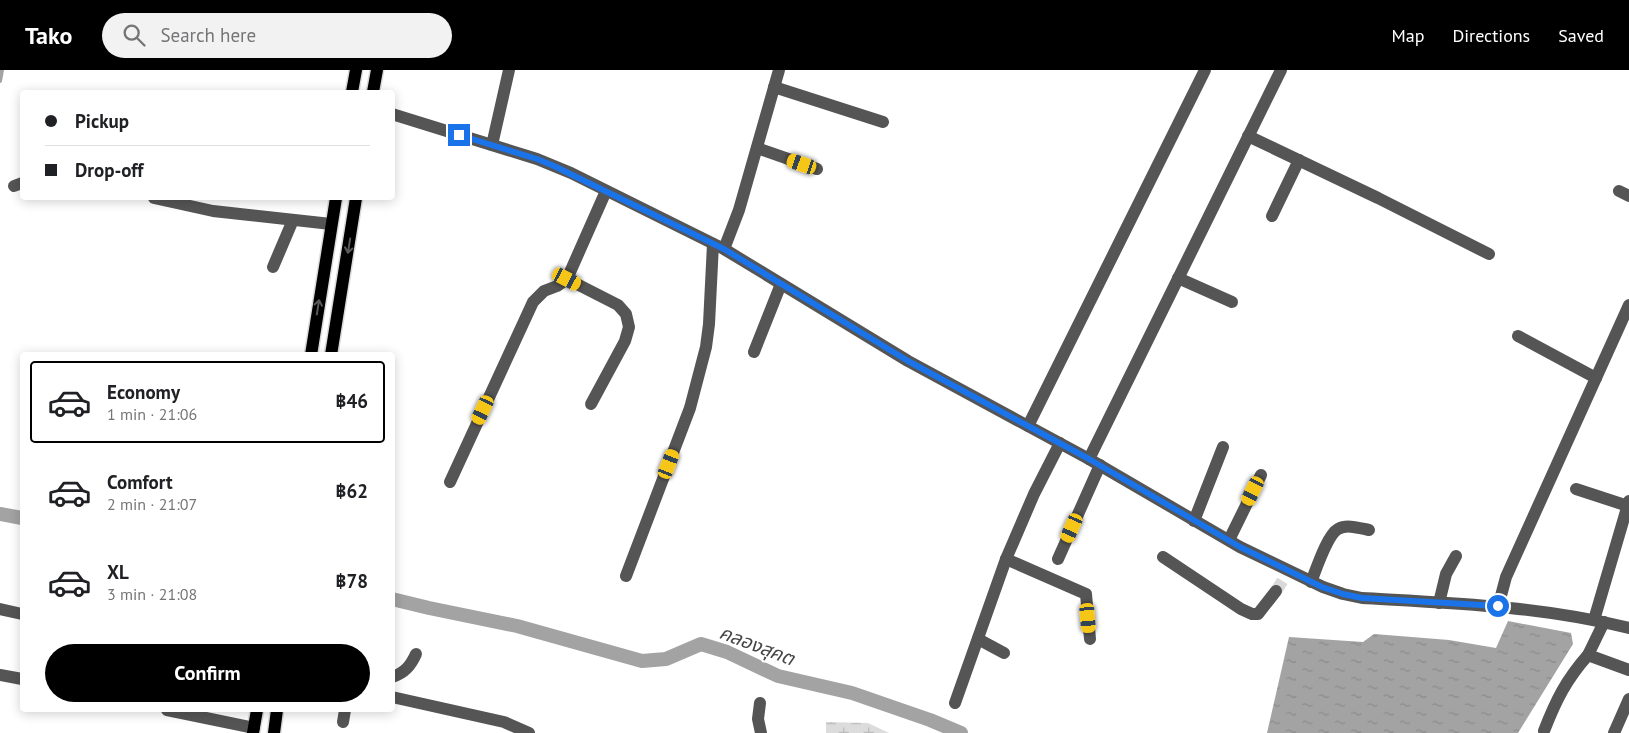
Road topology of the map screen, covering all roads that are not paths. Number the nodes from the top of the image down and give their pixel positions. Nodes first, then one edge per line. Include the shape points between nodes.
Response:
1 (356, 70) edge
2 (377, 70) edge
3 (509, 70) edge
4 (779, 70) edge
5 (1205, 70) edge
6 (1281, 70) edge
7 (774, 87) junction
8 (352, 90) edge
9 (373, 90) edge
10 (395, 115) edge
11 (883, 122) dead end
12 (1248, 136) junction
13 (492, 146) junction
14 (757, 148) junction
15 (1299, 160) junction
16 (817, 169) dead end
17 (606, 190) junction
18 (162, 200) edge
19 (336, 200) edge
20 (356, 200) edge
21 (1272, 216) dead end
22 (293, 220) junction
23 (331, 224) junction
24 (718, 246) junction
25 (1489, 254) dead end
26 (273, 267) dead end
27 (1178, 278) junction
28 (567, 279) junction
29 (781, 284) junction
30 (1232, 302) dead end
31 (1629, 305) edge
32 (1518, 336) dead end
33 (311, 352) edge
34 (331, 352) edge
35 (754, 352) dead end
36 (1596, 378) junction
37 (591, 404) dead end
38 (1028, 426) junction
39 (1060, 443) junction
40 (1224, 447) dead end
41 (1094, 462) junction
42 (1261, 474) dead end
43 (450, 482) dead end
44 (1576, 489) dead end
45 (1628, 503) edge
46 (1194, 521) junction
47 (1369, 530) dead end
48 (1229, 540) junction
49 (1456, 556) dead end
50 (1164, 558) dead end
51 (1006, 559) junction
52 (1058, 559) dead end
53 (626, 576) dead end
54 (1283, 581) junction
55 (1311, 582) junction
56 (1439, 603) junction
57 (1498, 606) junction
58 (0, 609) edge
59 (20, 614) edge
60 (1599, 621) junction
61 (1629, 628) edge
62 (978, 639) junction
63 (1090, 639) dead end
64 (1004, 653) dead end
65 (416, 654) dead end
66 (1588, 655) junction
67 (1629, 670) edge
68 (0, 675) edge
69 (395, 675) edge
70 (20, 679) edge
71 (395, 697) edge
72 (1629, 699) edge
73 (760, 702) dead end
74 (955, 703) dead end
75 (175, 712) edge
76 (257, 712) edge
77 (277, 712) edge
78 (254, 731) edge
79 (1544, 731) dead end
80 (274, 733) edge
81 (529, 733) edge
82 (761, 733) edge
83 (1614, 733) edge

1 - 8 main road
2 - 9 main road
3 - 13 street
4 - 7 street
5 - 38 street
6 - 12 street
7 - 11 street
7 - 14 street
10 - 13 street
12 - 15 street
12 - 27 street
13 - 17 street via 537,159
14 - 16 street
14 - 24 street via 739,210
15 - 21 street
15 - 25 street
17 - 24 street
17 - 28 street
18 - 22 street via 213,212
19 - 23 main road
20 -> 34 main road
22 - 23 street
22 - 26 street
33 -> 23 main road
24 - 29 street
24 - 53 street via 706,347 690,408
27 - 30 street
27 - 41 street
28 - 37 street via 618,305 626,314 629,327 625,341
28 - 43 street via 544,291 533,302
29 - 35 street
29 - 38 street via 908,361
31 - 36 street
32 - 36 street
36 - 57 street via 1506,577
38 - 39 street
39 - 41 street
39 - 51 street
40 - 46 street
41 - 46 street
41 - 52 street
42 - 48 street
44 - 45 street
45 - 60 street
46 - 48 street
47 - 55 street via 1348,526 1337,529 1330,537
48 - 54 street
49 - 56 street via 1446,574
50 - 54 street via 1241,610 1252,614 1258,614
51 - 62 street
51 - 63 street via 1086,594
54 - 55 street
55 - 56 street via 1362,598
56 - 57 street
57 - 60 street
58 - 59 street
60 - 61 street
60 - 66 street
62 - 64 street
62 - 74 street
65 - 69 street via 402,674
66 - 67 street
66 - 79 street via 1563,687
68 - 70 street
71 - 81 street via 504,722
72 - 83 street
73 - 82 street via 758,719
75 - 78 street
76 - 78 main road
77 - 80 main road

